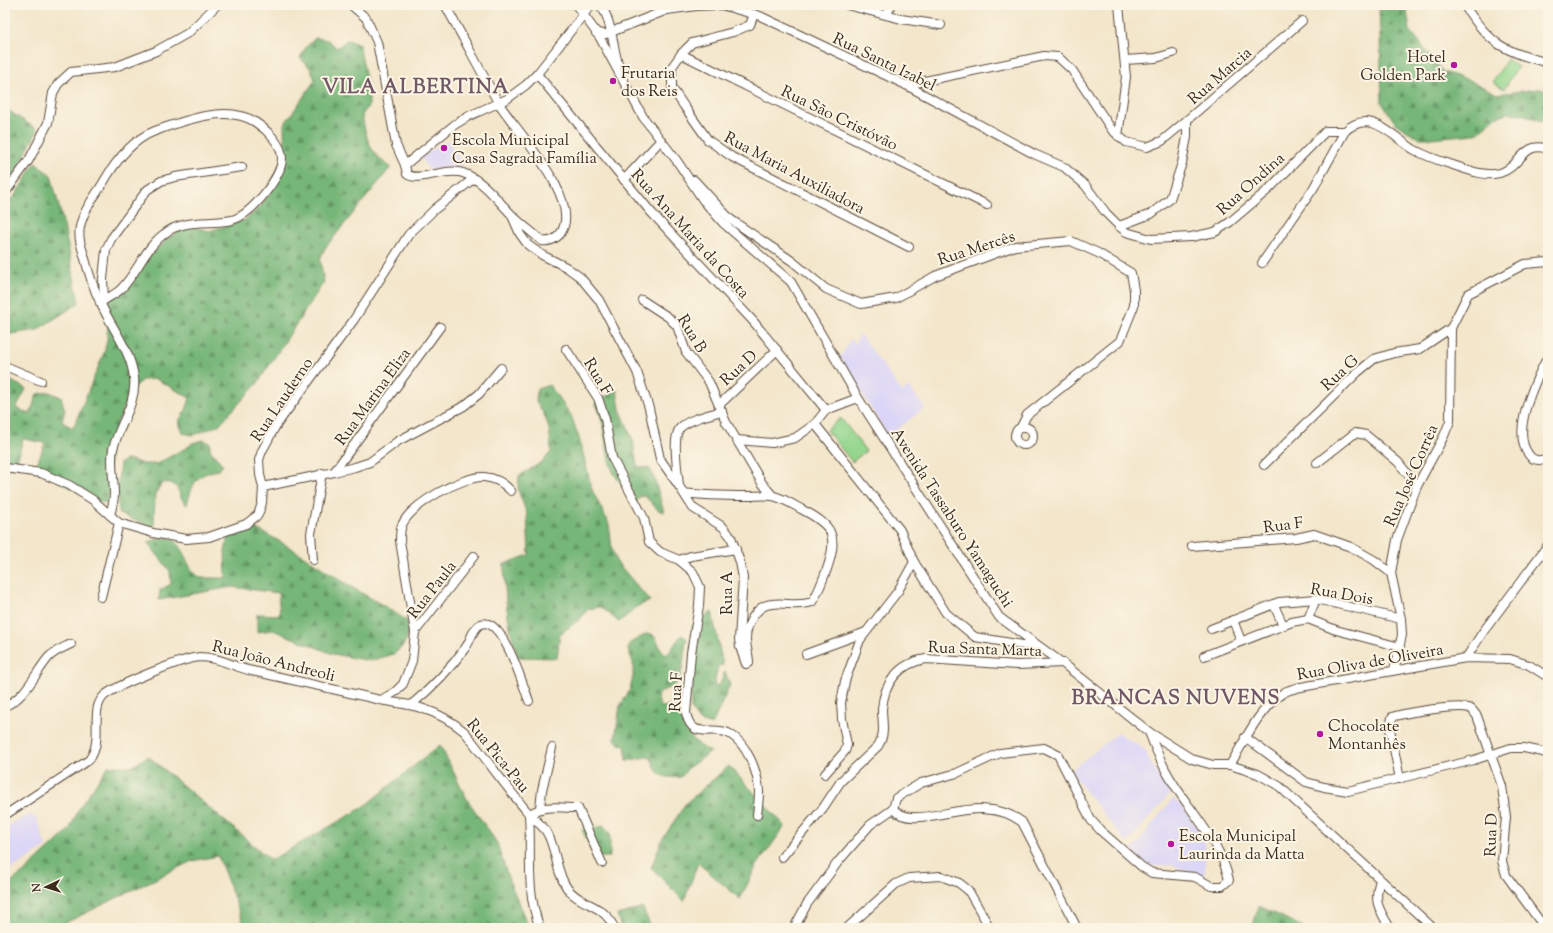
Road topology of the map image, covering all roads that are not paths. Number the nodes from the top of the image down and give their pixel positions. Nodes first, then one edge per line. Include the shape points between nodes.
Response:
1 (217, 5) edge
2 (351, 5) edge
3 (445, 5) edge
4 (576, 5) edge
5 (591, 5) edge
6 (599, 5) edge
7 (847, 5) edge
8 (890, 5) edge
9 (1119, 5) edge
10 (1464, 5) edge
11 (754, 14) junction
12 (887, 15) junction
13 (583, 16) junction
14 (1302, 21) dead end
15 (941, 25) dead end
16 (610, 32) junction
17 (596, 33) junction
18 (1173, 53) dead end
19 (681, 54) junction
20 (1125, 60) junction
21 (1548, 63) edge
22 (537, 74) junction
23 (622, 77) junction
24 (906, 86) junction
25 (499, 103) junction
26 (1187, 120) junction
27 (1345, 131) junction
28 (1118, 136) junction
29 (660, 141) junction
30 (1548, 148) edge
31 (677, 161) junction
32 (405, 165) junction
33 (242, 167) dead end
34 (473, 179) junction
35 (624, 180) junction
36 (5, 193) edge
37 (987, 205) dead end
38 (512, 216) junction
39 (1119, 226) junction
40 (909, 247) dead end
41 (1548, 262) edge
42 (1262, 263) dead end
43 (642, 300) dead end
44 (102, 301) junction
45 (440, 327) dead end
46 (1451, 328) junction
47 (566, 349) dead end
48 (777, 350) junction
49 (1548, 356) edge
50 (5, 366) edge
51 (501, 368) dead end
52 (41, 381) dead end
53 (858, 398) junction
54 (720, 408) junction
55 (826, 410) junction
56 (815, 424) junction
57 (1021, 427) dead end
58 (737, 440) junction
59 (1548, 458) edge
60 (1317, 462) dead end
61 (1264, 465) dead end
62 (5, 468) edge
63 (334, 472) junction
64 (322, 473) junction
65 (679, 486) junction
66 (1417, 486) junction
67 (264, 487) junction
68 (511, 491) dead end
69 (684, 493) junction
70 (773, 496) junction
71 (110, 515) junction
72 (119, 523) junction
73 (1548, 545) edge
74 (1192, 546) dead end
75 (736, 549) junction
76 (474, 556) dead end
77 (313, 560) dead end
78 (679, 560) junction
79 (914, 562) junction
80 (1392, 573) junction
81 (101, 597) dead end
82 (1316, 599) junction
83 (1274, 605) junction
84 (1308, 619) junction
85 (1401, 619) junction
86 (1233, 620) junction
87 (1283, 625) junction
88 (1211, 629) dead end
89 (415, 632) junction
90 (866, 632) junction
91 (1241, 641) junction
92 (72, 644) dead end
93 (1400, 647) junction
94 (1043, 649) junction
95 (806, 654) dead end
96 (1204, 656) dead end
97 (1466, 658) junction
98 (1063, 663) junction
99 (1394, 670) junction
100 (1547, 673) edge
101 (381, 700) junction
102 (529, 701) dead end
103 (397, 703) joint
104 (411, 705) junction
105 (5, 706) edge
106 (1149, 732) junction
107 (1245, 737) junction
108 (552, 748) dead end
109 (1492, 755) junction
110 (1548, 755) edge
111 (1230, 765) junction
112 (825, 774) dead end
113 (1400, 779) junction
114 (540, 808) junction
115 (893, 809) junction
116 (5, 815) edge
117 (529, 815) junction
118 (757, 815) dead end
119 (782, 857) dead end
120 (602, 863) dead end
121 (1380, 880) junction
122 (540, 928) edge
123 (614, 928) edge
124 (794, 928) edge
125 (847, 928) edge
126 (990, 928) edge
127 (1077, 928) edge
128 (1390, 928) edge
129 (1432, 928) edge
130 (1545, 928) edge

1 - 36 street via 188,33 156,50 115,67 72,72 58,84 53,93 48,124 29,160
2 - 32 street via 366,18 377,42 396,144
3 - 25 street
4 - 13 street
5 - 13 street
6 - 16 street via 606,13
7 - 12 street
8 - 12 street
9 - 20 street
10 - 21 street via 1492,40 1519,56
11 - 16 street, Rua Santa Izabel via 721,5 696,6 667,10
11 - 19 street, Rua Maria Auxiliadora via 750,24 734,32 692,44
11 - 24 street, Rua Santa Izabel
12 - 15 street
13 - 17 street
13 - 22 street
14 - 26 street, Rua Marcia
16 - 17 street, Rua Santa Izabel via 603,35
16 - 23 street
17 - 23 street
18 - 20 street via 1156,58
19 - 37 street, Rua São Cristóvão
19 - 40 street, Rua Maria Auxiliadora via 672,67 672,88 708,140 732,158
20 - 28 street via 1126,77
22 - 25 street via 526,85
22 - 35 street, Rua Ana Maria da Costa
23 - 29 street, Avenida Tassaburo Yamaguchi via 643,117
24 - 28 street via 1044,56 1058,57 1072,70
24 - 39 street, Rua Santa Izabel via 1034,154 1064,167 1085,184
25 - 32 street via 454,125
25 - 38 street via 533,146 550,173 564,205 564,229 548,242 542,241
26 - 28 street via 1162,141 1147,147 1126,142
26 - 39 street, Rua Marcia via 1182,163 1170,199 1151,214
27 - 30 street, Rua Ondina via 1351,126 1369,121 1378,124 1415,150 1486,175 1501,173 1510,168 1533,147
27 - 39 street, Rua Ondina via 1326,131 1269,189 1215,232 1191,237 1151,239 1126,232
27 - 42 street via 1313,189
29 - 31 street, Avenida Tassaburo Yamaguchi
29 - 35 street
31 - 53 street, Avenida Tassaburo Yamaguchi via 723,224 791,282
31 - 57 street, Rua Mercês via 730,219 792,261 826,289 861,304 896,298 935,276 1015,246 1071,241 1098,253 1131,273 1134,306 1120,341 1027,415
32 - 34 street via 407,174 416,178 445,171 463,173
33 - 44 street via 175,177 161,181 147,190 111,239 106,250
34 - 38 street via 494,196
34 - 67 street, Rua Lauderno via 435,209 409,234 353,321 275,427 262,450 260,460 260,475
35 - 48 street, Rua Ana Maria da Costa
38 - 65 street, Rua A via 528,245 580,277 599,300 637,372 649,408 660,459
41 - 46 street, Rua José Corrêa via 1525,264 1468,294
43 - 54 street, Rua B via 677,326 686,352 709,382
44 - 44 street via 87,267 80,239 80,227 83,216 98,190 126,150 150,133 189,119 221,114 240,116 254,122 268,134 279,147 282,158 279,169 263,196 247,214 233,220 184,224 164,233 120,289
44 - 71 street via 126,352 134,377 133,397 113,449 114,497
45 - 63 street, Rua Marina Eliza
46 - 61 street, Rua G via 1420,349 1374,359
46 - 66 street, Rua José Corrêa via 1450,421
47 - 78 street, Rua F via 598,398 605,419 612,458 644,518 649,542 660,552
48 - 54 street, Rua D
48 - 55 street, Rua Ana Maria da Costa
49 - 59 street via 1529,399 1522,435 1524,449 1531,458
50 - 52 street
51 - 63 street via 479,394 464,406 398,441 370,462
53 - 55 street
53 - 94 street, Avenida Tassaburo Yamaguchi via 999,617
54 - 58 street, Rua B
54 - 65 street, Rua D via 680,427 676,447
55 - 56 street
56 - 58 street via 795,438 783,442
56 - 79 street via 900,530
58 - 70 street, Rua B via 762,483
60 - 66 street via 1354,433 1366,435 1398,462
62 - 71 street via 41,473 69,485
63 - 64 street
64 - 67 street
64 - 77 street via 311,534
65 - 69 street, Rua A
66 - 80 street, Rua José Corrêa via 1397,540
67 - 72 street, Rua Lauderno via 258,515 246,524 209,537 186,539
68 - 89 street via 503,483 486,477 463,481 427,500 402,526 400,541
69 - 70 street via 701,496
69 - 75 street, Rua A via 693,508 723,527
70 - 75 street, Rua A via 820,519 833,540 833,549 818,594 812,602 793,605 771,604 763,606 753,615 746,638 749,663 746,664 740,647 743,578
71 - 72 street
72 - 81 street
73 - 97 street
74 - 80 street, Rua F via 1296,538 1314,534 1351,547
75 - 78 street
76 - 89 street, Rua Paula
78 - 118 street, Rua F via 693,572 700,587 691,653 686,713 688,722 693,728 729,733 738,740 746,751 758,781
79 - 90 street via 898,591
79 - 94 street via 946,613 975,637
80 - 85 street, Rua José Corrêa
82 - 83 street, Rua Dois via 1279,602
82 - 84 street
82 - 85 street, Rua Dois
83 - 86 street, Rua Dois
83 - 87 street
84 - 87 street
84 - 93 street via 1336,630
85 - 93 street, Rua José Corrêa
86 - 88 street, Rua Dois
86 - 91 street
87 - 91 street
89 - 101 street, Rua Paula via 412,661 403,684
90 - 95 street
90 - 112 street via 860,640 845,681 841,703 847,745
91 - 96 street
92 - 105 street via 48,657 18,698
93 - 99 street, Rua José Corrêa
94 - 98 street, Avenida Tassaburo Yamaguchi
97 - 99 street, Rua Oliva de Oliveira
97 - 100 street, Rua Oliva de Oliveira via 1510,659 1529,664
98 - 106 street, Avenida Tassaburo Yamaguchi
98 - 119 street, Rua Santa Marta via 1017,665 914,661 894,675 887,685 882,709 883,735 878,746 841,781 824,808
99 - 107 street, Rua Oliva de Oliveira via 1284,692 1267,708
101 - 103 street, Rua João Andreoli
101 - 116 street, Rua João Andreoli via 243,669 214,657 191,659 152,672 105,695 98,709 95,753 89,760
102 - 104 street via 497,629 482,624 477,627 468,645 446,674
103 - 104 street, Rua Pica-Pau
104 - 117 street, Rua Pica-Pau via 454,723 465,732
106 - 111 street, Avenida Tassaburo Yamaguchi via 1192,759 1213,765
106 - 115 street via 1165,770 1212,841 1227,870 1229,880 1226,884 1211,886 1195,878 1152,872 1142,867 1091,820 1058,755 1044,748 1000,753 957,773 921,783 896,798
107 - 111 street, Rua Oliva de Oliveira
107 - 113 street via 1306,782 1324,787 1348,791
108 - 114 street
109 - 110 street via 1511,748 1524,748
109 - 113 street
109 - 113 street, Rua D via 1477,716 1471,708 1460,706 1402,713 1392,717 1390,729
109 - 130 street, Rua D via 1502,786 1506,817 1502,861 1506,876
111 - 121 street, Avenida Tassaburo Yamaguchi via 1258,774 1279,786
114 - 117 street
114 - 120 street via 578,808
115 - 124 street via 870,825 838,862 807,904
115 - 127 street via 904,818 916,819 977,808 994,810 1016,818 1024,826
117 - 122 street via 529,884 533,910
117 - 123 street, Rua Pica-Pau via 546,831 553,847 560,877 568,889 577,897 597,907 611,921
121 - 128 street via 1376,894 1377,902
121 - 129 street, Avenida Tassaburo Yamaguchi
125 - 126 street via 896,884 909,878 941,876 959,883 968,890

